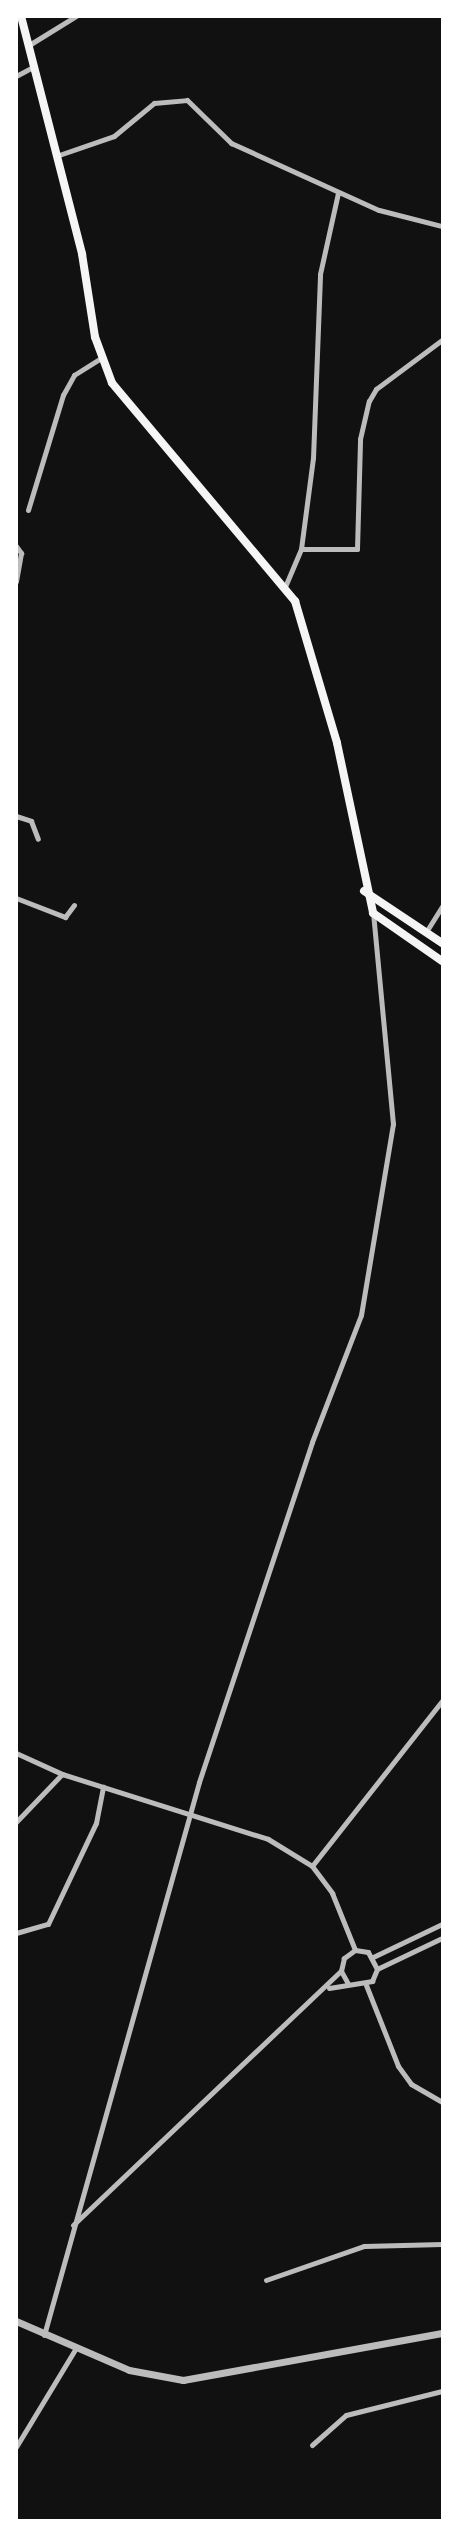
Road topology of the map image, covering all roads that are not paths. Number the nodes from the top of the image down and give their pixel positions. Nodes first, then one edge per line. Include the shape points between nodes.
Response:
1 (21, 16) edge
2 (76, 16) edge
3 (29, 45) junction
4 (35, 66) junction
5 (16, 76) edge
6 (59, 155) junction
7 (338, 193) junction
8 (442, 226) edge
9 (442, 340) edge
10 (103, 357) junction
11 (28, 510) dead end
12 (16, 546) edge
13 (301, 549) junction
14 (16, 582) edge
15 (284, 589) junction
16 (16, 816) edge
17 (38, 839) dead end
18 (364, 891) junction
19 (16, 898) edge
20 (74, 905) dead end
21 (442, 906) edge
22 (373, 914) junction
23 (426, 932) junction
24 (442, 943) edge
25 (442, 961) edge
26 (442, 1701) edge
27 (16, 1753) edge
28 (62, 1774) junction
29 (103, 1787) junction
30 (191, 1810) junction
31 (16, 1822) edge
32 (312, 1866) junction
33 (442, 1924) edge
34 (16, 1933) edge
35 (442, 1938) edge
36 (355, 1950) junction
37 (373, 1957) junction
38 (377, 1969) junction
39 (341, 1971) junction
40 (347, 1982) junction
41 (366, 1985) junction
42 (329, 1988) junction
43 (442, 2102) edge
44 (72, 2226) junction
45 (442, 2244) edge
46 (266, 2280) dead end
47 (16, 2321) edge
48 (442, 2333) edge
49 (44, 2335) junction
50 (75, 2348) junction
51 (442, 2391) edge
52 (312, 2445) dead end
53 (16, 2447) edge

1 - 3 main road
2 - 3 street
3 - 4 main road
4 - 5 street
4 - 6 main road
6 - 7 street via 114,136 154,103 187,100 219,136
6 - 10 main road
7 - 8 street
7 - 13 street via 320,274 313,458
9 - 13 street via 376,389 369,401 360,439 357,549
10 - 11 street via 74,375 63,395
10 - 15 main road via 112,383
12 - 14 street via 21,553
13 - 15 street
15 - 18 main road via 295,601 337,743
16 - 17 street via 31,821
18 - 22 main road
18 - 23 main road
19 - 20 street via 65,917
21 - 23 street
22 - 25 main road
22 - 30 street via 393,1124 361,1315 312,1442
23 - 24 main road
26 - 32 street via 431,1709
27 - 28 street
28 - 29 street
28 - 31 street
29 - 30 street
29 - 34 street via 96,1823 48,1924
30 - 32 street via 268,1839
30 - 44 street
32 - 36 street via 332,1893
33 - 37 street
35 - 38 street
36 - 37 street
36 - 39 street via 344,1958
37 - 38 street
38 - 41 street
39 - 40 street
39 - 42 street
40 - 41 street
40 - 42 street
41 - 43 street via 398,2066 411,2084
42 - 44 street
44 - 49 street
45 - 46 street via 364,2246
47 - 49 street
48 - 50 street via 183,2380 153,2377
49 - 50 street
50 - 53 street
51 - 52 street via 346,2415

